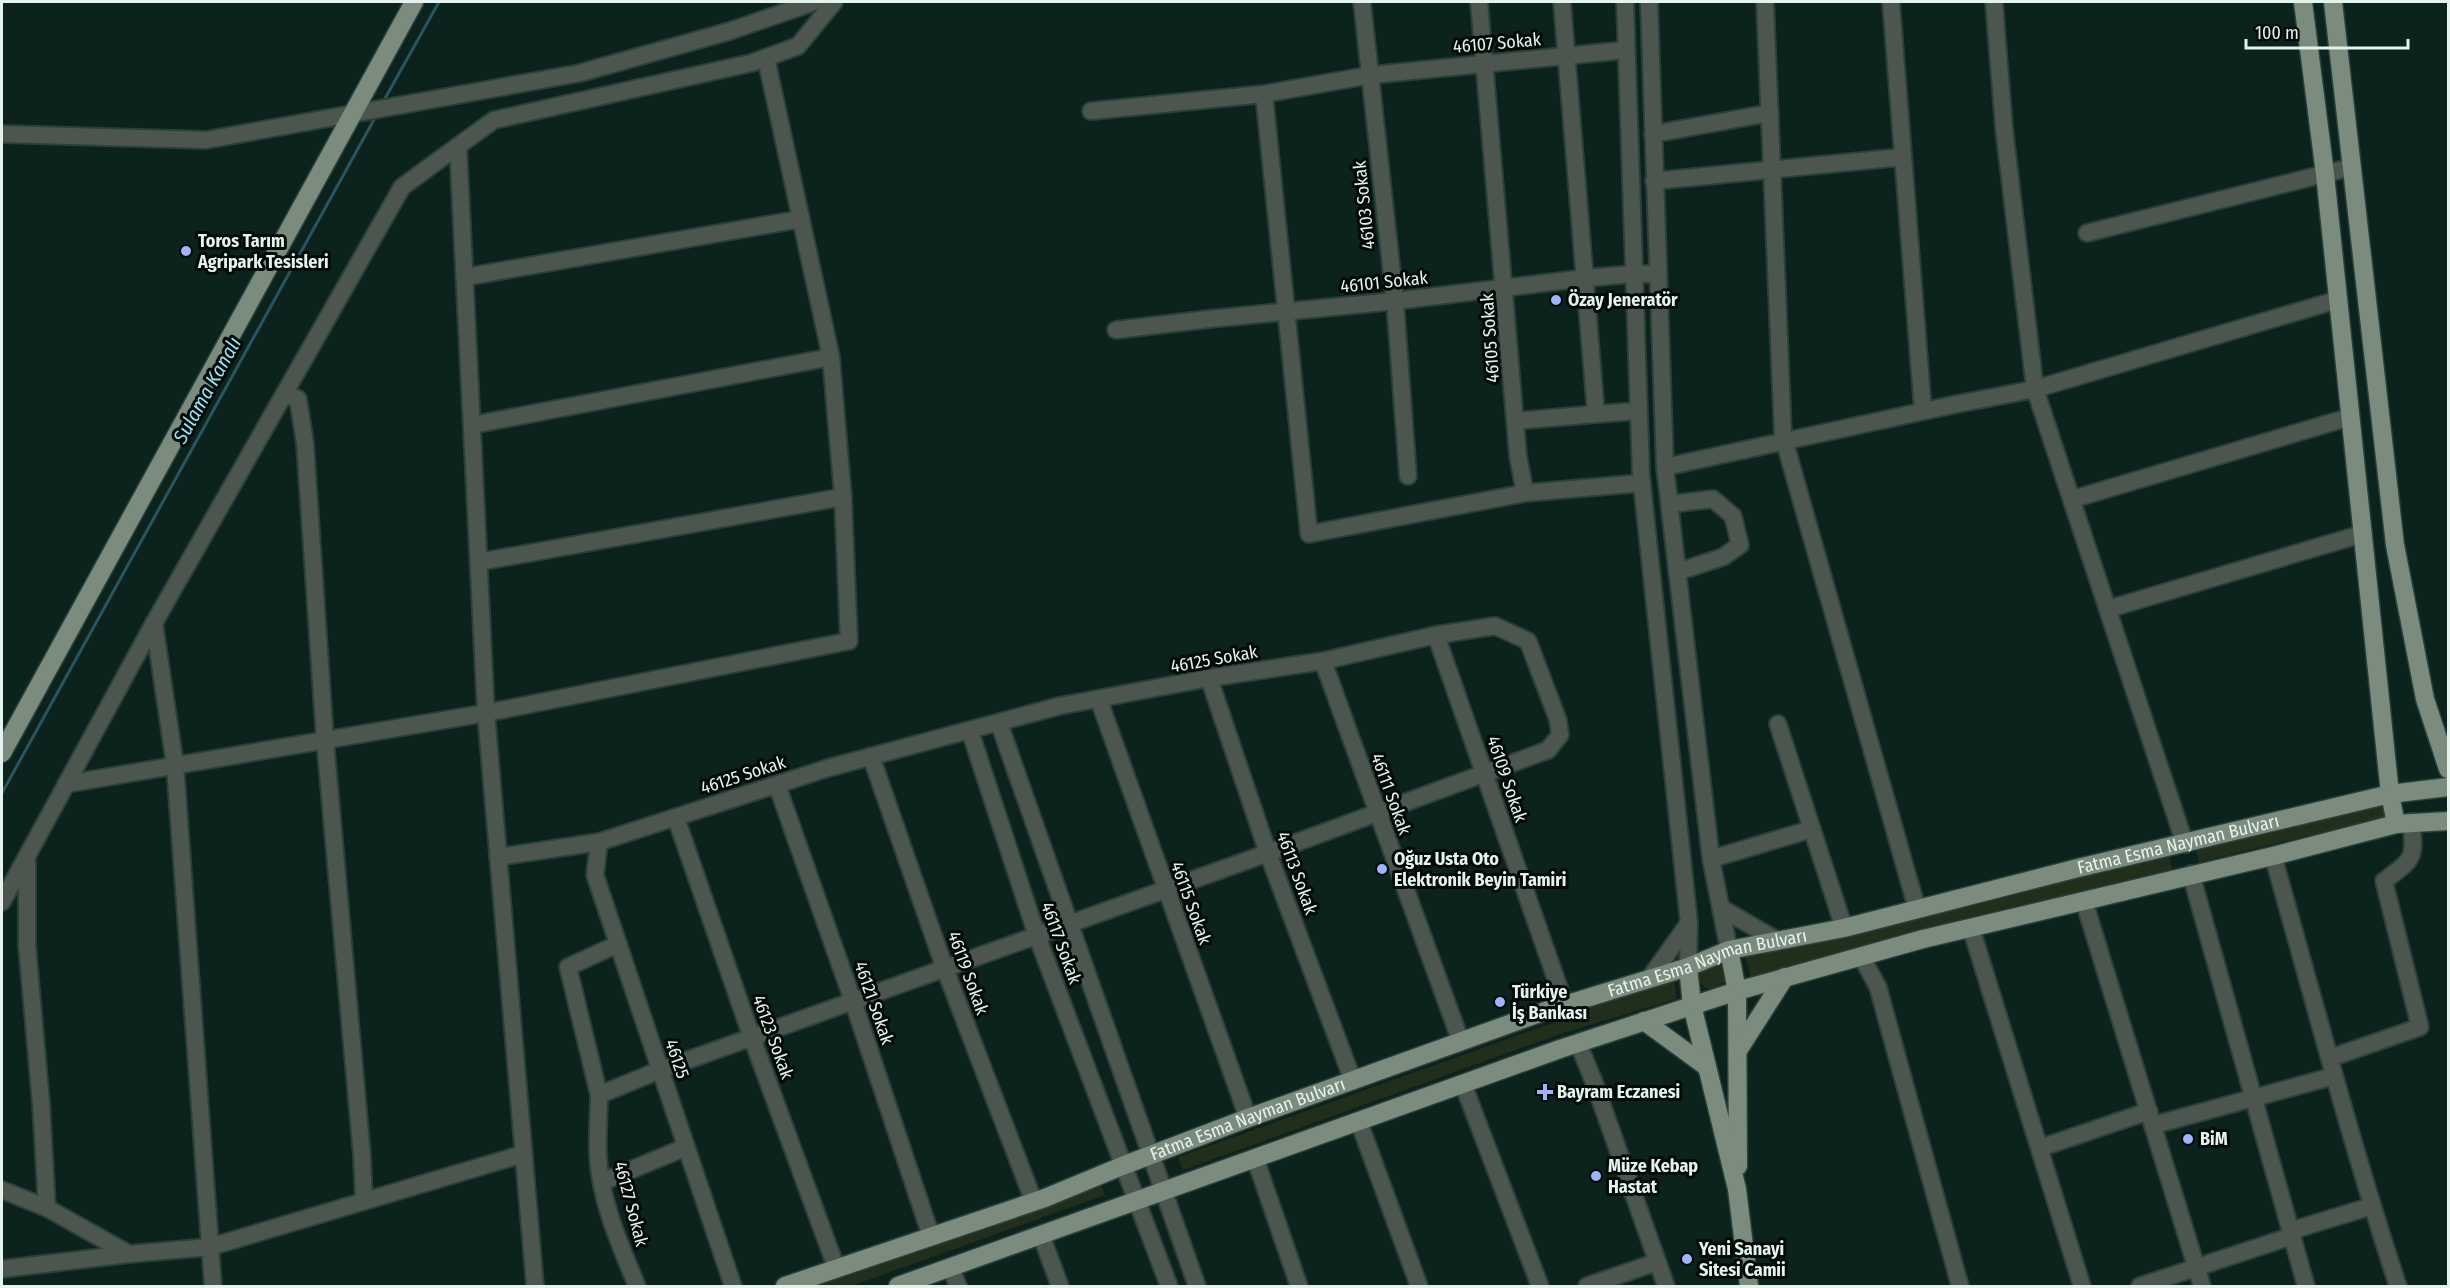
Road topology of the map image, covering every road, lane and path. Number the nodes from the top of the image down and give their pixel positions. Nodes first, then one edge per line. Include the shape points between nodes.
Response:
1 (414, 2) edge
2 (814, 2) edge
3 (834, 2) edge
4 (1362, 2) edge
5 (1479, 2) edge
6 (1562, 2) edge
7 (1625, 2) edge
8 (1649, 2) edge
9 (1765, 2) edge
10 (1891, 2) edge
11 (1994, 2) edge
12 (2303, 2) edge
13 (2333, 2) edge
14 (1626, 50) junction
15 (1566, 56) junction
16 (766, 58) junction
17 (1484, 64) junction
18 (1371, 75) junction
19 (1264, 94) junction
20 (1091, 111) dead end
21 (1770, 113) junction
22 (351, 114) junction
23 (2, 134) edge
24 (1653, 134) junction
25 (458, 146) junction
26 (1903, 156) junction
27 (2352, 167) junction
28 (1770, 171) junction
29 (2325, 174) junction
30 (1654, 181) junction
31 (801, 219) junction
32 (2087, 233) dead end
33 (1633, 274) junction
34 (1657, 274) junction
35 (465, 277) junction
36 (1586, 278) junction
37 (1505, 288) junction
38 (2337, 300) junction
39 (1395, 301) junction
40 (1287, 312) junction
41 (1116, 330) dead end
42 (831, 357) junction
43 (2035, 389) junction
44 (284, 394) junction
45 (1638, 411) junction
46 (1923, 411) junction
47 (1596, 414) junction
48 (2350, 417) junction
49 (1515, 421) junction
50 (472, 425) junction
51 (1785, 441) junction
52 (1665, 467) junction
53 (1408, 476) dead end
54 (1642, 483) junction
55 (1525, 493) junction
56 (843, 497) junction
57 (2073, 499) junction
58 (1670, 504) junction
59 (2362, 534) junction
60 (479, 562) junction
61 (1677, 572) junction
62 (2108, 609) junction
63 (154, 623) junction
64 (1436, 634) junction
65 (1323, 661) junction
66 (1209, 678) junction
67 (1099, 700) junction
68 (486, 713) junction
69 (999, 723) junction
70 (1778, 724) dead end
71 (970, 731) junction
72 (325, 740) junction
73 (2, 753) edge
74 (871, 756) junction
75 (175, 765) junction
76 (2448, 769) edge
77 (1485, 773) junction
78 (66, 784) junction
79 (777, 785) junction
80 (2448, 787) edge
81 (2390, 794) junction
82 (1377, 813) junction
83 (676, 818) junction
84 (2448, 821) edge
85 (2403, 823) junction
86 (1812, 829) junction
87 (599, 842) junction
88 (2185, 844) junction
89 (1268, 853) junction
90 (27, 856) junction
91 (2273, 856) junction
92 (498, 857) junction
93 (1711, 860) junction
94 (2191, 874) junction
95 (1165, 890) junction
96 (2084, 901) junction
97 (2, 902) edge
98 (1721, 908) junction
99 (1917, 909) junction
100 (1689, 923) junction
101 (1071, 924) junction
102 (1844, 928) junction
103 (1971, 928) junction
104 (1037, 936) junction
105 (1778, 941) junction
106 (618, 944) junction
107 (1729, 950) junction
108 (1861, 956) junction
109 (1688, 967) junction
110 (945, 969) junction
111 (1785, 977) junction
112 (1649, 979) junction
113 (1737, 991) junction
114 (854, 1001) junction
115 (1565, 1005) junction
116 (1692, 1005) junction
117 (1644, 1021) junction
118 (752, 1038) junction
119 (1461, 1042) junction
120 (1578, 1043) junction
121 (1739, 1049) junction
122 (2330, 1058) junction
123 (1707, 1067) junction
124 (660, 1070) junction
125 (2334, 1076) junction
126 (1353, 1081) junction
127 (1463, 1084) junction
128 (599, 1095) junction
129 (2252, 1098) junction
130 (1248, 1118) junction
131 (2151, 1118) junction
132 (1359, 1122) junction
133 (686, 1147) junction
134 (2040, 1148) junction
135 (523, 1154) junction
136 (1152, 1154) junction
137 (1255, 1158) junction
138 (1122, 1166) junction
139 (602, 1182) junction
140 (1737, 1189) junction
141 (2, 1190) edge
142 (1164, 1192) junction
143 (364, 1201) junction
144 (1034, 1202) junction
145 (1138, 1202) junction
146 (2372, 1206) junction
147 (47, 1208) junction
148 (2291, 1234) junction
149 (1041, 1235) junction
150 (931, 1236) junction
151 (210, 1247) junction
152 (129, 1254) junction
153 (1657, 1262) junction
154 (836, 1267) junction
155 (951, 1268) junction
156 (2196, 1268) junction
157 (2, 1269) edge
158 (2080, 1286) edge
159 (213, 1287) edge
160 (535, 1287) edge
161 (638, 1287) edge
162 (733, 1287) edge
163 (785, 1287) edge
164 (898, 1287) edge
165 (958, 1287) edge
166 (1060, 1287) edge
167 (1169, 1287) edge
168 (1197, 1287) edge
169 (1299, 1287) edge
170 (1419, 1287) edge
171 (1540, 1287) edge
172 (1587, 1287) edge
173 (1666, 1287) edge
174 (1749, 1287) edge
175 (1960, 1287) edge
176 (2140, 1287) edge
177 (2202, 1287) edge
178 (2306, 1287) edge
179 (2398, 1287) edge

1 - 22 main road
2 - 22 street via 730,31 580,73
3 - 16 street via 798,46
4 - 18 street, 46103 Sokak
5 - 17 street, 46105 Sokak
6 - 15 street
7 - 14 street
8 - 24 street
9 - 21 street
10 - 26 street
11 - 43 street via 2004,128
12 - 29 main road
13 - 27 main road
14 - 15 street, 46107 Sokak
14 - 33 street
15 - 17 street, 46107 Sokak
15 - 36 street
16 - 25 street via 494,120
16 - 31 street
17 - 18 street, 46107 Sokak
17 - 37 street, 46105 Sokak
18 - 19 street, 46107 Sokak
18 - 39 street, 46103 Sokak
19 - 20 street, 46107 Sokak
19 - 40 street
21 - 24 street
21 - 28 street
22 - 23 street via 206,140
22 - 73 main road
24 - 30 street
25 - 35 street
25 - 44 street via 402,188
26 - 28 street
26 - 46 street
27 - 29 street
27 - 76 main road via 2395,545 2425,699
28 - 30 street
28 - 51 street
29 - 32 street
29 - 38 main road
30 - 34 street
31 - 35 street
31 - 42 street
33 - 34 street, 46101 Sokak
33 - 36 street, 46101 Sokak
33 - 45 street
34 - 52 street
35 - 50 street
36 - 37 street, 46101 Sokak
36 - 47 street
37 - 39 street, 46101 Sokak
37 - 49 street, 46105 Sokak
38 - 43 street
38 - 48 main road
39 - 40 street, 46101 Sokak
39 - 53 street, 46103 Sokak
40 - 41 street, 46101 Sokak
40 - 55 street via 1309,534
42 - 50 street
42 - 56 street
43 - 46 street
43 - 57 street
44 - 63 street
44 - 72 street via 297,399 305,443
45 - 47 street
45 - 54 street
46 - 51 street
47 - 49 street
48 - 57 street
48 - 59 main road
49 - 55 street, 46105 Sokak
50 - 60 street
51 - 52 street
51 - 99 street
52 - 58 street
54 - 55 street
54 - 100 street
56 - 60 street
56 - 68 street via 849,641
57 - 62 street
58 - 61 street
58 - 61 street via 1713,499 1733,516 1740,545 1723,557
59 - 62 street
59 - 81 main road
60 - 68 street
61 - 93 street
62 - 88 street
63 - 75 street
63 - 78 street
64 - 65 street, 46125 Sokak
64 - 77 street, 46109 Sokak
64 - 77 street, 46125 Sokak via 1494,626 1528,641 1558,720 1560,735 1548,750
65 - 66 street, 46125 Sokak
65 - 82 street, 46111 Sokak
66 - 67 street, 46125 Sokak
66 - 89 street, 46113 Sokak
67 - 69 street, 46125 Sokak via 1059,706
67 - 95 street, 46115 Sokak
68 - 72 street
68 - 92 street
69 - 71 street, 46125 Sokak
69 - 101 street, 46117 Sokak
70 - 86 street
71 - 74 street, 46125 Sokak
71 - 104 street, 46117 Sokak
72 - 75 street
72 - 143 street
74 - 79 street, 46125 Sokak
74 - 110 street, 46119 Sokak
75 - 78 street
75 - 151 street
77 - 82 street, 46125 Sokak
77 - 115 street, 46109 Sokak
78 - 90 street
79 - 83 street, 46125 Sokak
79 - 114 street, 46121 Sokak
80 - 81 main road, Fatma Esma Nayman Bulvarı
81 - 85 main road
81 - 88 main road, Fatma Esma Nayman Bulvarı
82 - 89 street, 46125 Sokak
82 - 119 street, 46111 Sokak
83 - 87 street, 46125 Sokak
83 - 118 street, 46123 Sokak
84 - 85 main road, Fatma Esma Nayman Bulvarı
85 - 91 main road, Fatma Esma Nayman Bulvarı
85 - 122 street via 2414,845 2410,861 2384,881 2420,1027
86 - 93 street
86 - 102 street
87 - 92 street, 46125 Sokak
87 - 106 street, 46125 via 595,875
88 - 94 main road
88 - 99 main road, Fatma Esma Nayman Bulvarı
89 - 95 street, 46125 Sokak
89 - 126 street, 46113 Sokak
90 - 97 street
90 - 147 street via 27,945
91 - 94 main road, Fatma Esma Nayman Bulvarı
91 - 122 street
92 - 135 street
93 - 98 street
94 - 96 main road, Fatma Esma Nayman Bulvarı
94 - 129 street
95 - 101 street, 46125 Sokak
95 - 130 street, 46115 Sokak
96 - 103 main road, Fatma Esma Nayman Bulvarı
96 - 131 street
98 - 105 street
98 - 107 street
99 - 102 main road, Fatma Esma Nayman Bulvarı
100 - 109 street
100 - 112 street
101 - 104 street, 46125 Sokak
101 - 136 street, 46117 Sokak
102 - 105 main road, Fatma Esma Nayman Bulvarı
103 - 108 main road, Fatma Esma Nayman Bulvarı
103 - 134 street
104 - 110 street, 46125 Sokak
104 - 138 street, 46117 Sokak
105 - 107 main road, Fatma Esma Nayman Bulvarı
106 - 124 street, 46125
106 - 128 street, 46127 Sokak via 568,967
107 - 109 main road, Fatma Esma Nayman Bulvarı
107 - 113 main road
108 - 111 main road, Fatma Esma Nayman Bulvarı
108 - 175 street via 1878,987
109 - 112 main road, Fatma Esma Nayman Bulvarı
109 - 116 main road
110 - 114 street, 46125 Sokak
110 - 144 street, 46119 Sokak
111 - 113 main road, Fatma Esma Nayman Bulvarı
111 - 121 main road
112 - 115 main road, Fatma Esma Nayman Bulvarı
113 - 116 main road, Fatma Esma Nayman Bulvarı
113 - 121 main road
114 - 118 street, 46125 Sokak
114 - 150 street, 46121 Sokak
115 - 119 main road, Fatma Esma Nayman Bulvarı
116 - 117 main road, Fatma Esma Nayman Bulvarı
116 - 123 main road
117 - 120 main road, Fatma Esma Nayman Bulvarı
117 - 123 main road
118 - 124 street, 46125 Sokak
118 - 154 street, 46123 Sokak
119 - 126 main road, Fatma Esma Nayman Bulvarı
120 - 127 main road, Fatma Esma Nayman Bulvarı
120 - 153 street
121 - 140 main road
122 - 125 street
123 - 140 main road
124 - 128 street
124 - 133 street, 46125
125 - 129 street
125 - 146 street
126 - 130 main road, Fatma Esma Nayman Bulvarı
127 - 132 main road, Fatma Esma Nayman Bulvarı
127 - 171 street
128 - 139 street, 46127 Sokak via 598,1155
129 - 131 street
129 - 148 street
130 - 136 main road, Fatma Esma Nayman Bulvarı
131 - 134 street
131 - 156 street
132 - 137 main road, Fatma Esma Nayman Bulvarı
132 - 170 street
133 - 139 street
133 - 162 street, 46125
134 - 158 street
135 - 143 street
135 - 160 street
136 - 138 main road, Fatma Esma Nayman Bulvarı
136 - 142 street, 46117 Sokak
137 - 142 main road, Fatma Esma Nayman Bulvarı
137 - 169 street
138 - 144 main road, Fatma Esma Nayman Bulvarı
138 - 145 street, 46117 Sokak
139 - 161 street, 46127 Sokak via 617,1238
140 - 174 main road
141 - 147 street
142 - 145 main road, Fatma Esma Nayman Bulvarı
142 - 168 street, 46117 Sokak
143 - 151 street
144 - 150 main road, Fatma Esma Nayman Bulvarı
145 - 149 main road, Fatma Esma Nayman Bulvarı
145 - 167 street, 46117 Sokak
146 - 148 street
146 - 179 street
147 - 152 street
148 - 156 street
148 - 178 street
149 - 155 main road, Fatma Esma Nayman Bulvarı
149 - 166 street
150 - 154 main road, Fatma Esma Nayman Bulvarı
151 - 152 street
151 - 159 street
152 - 157 street
153 - 172 street
153 - 173 street
154 - 163 main road, Fatma Esma Nayman Bulvarı
155 - 164 main road, Fatma Esma Nayman Bulvarı
155 - 165 street
156 - 176 street
156 - 177 street

